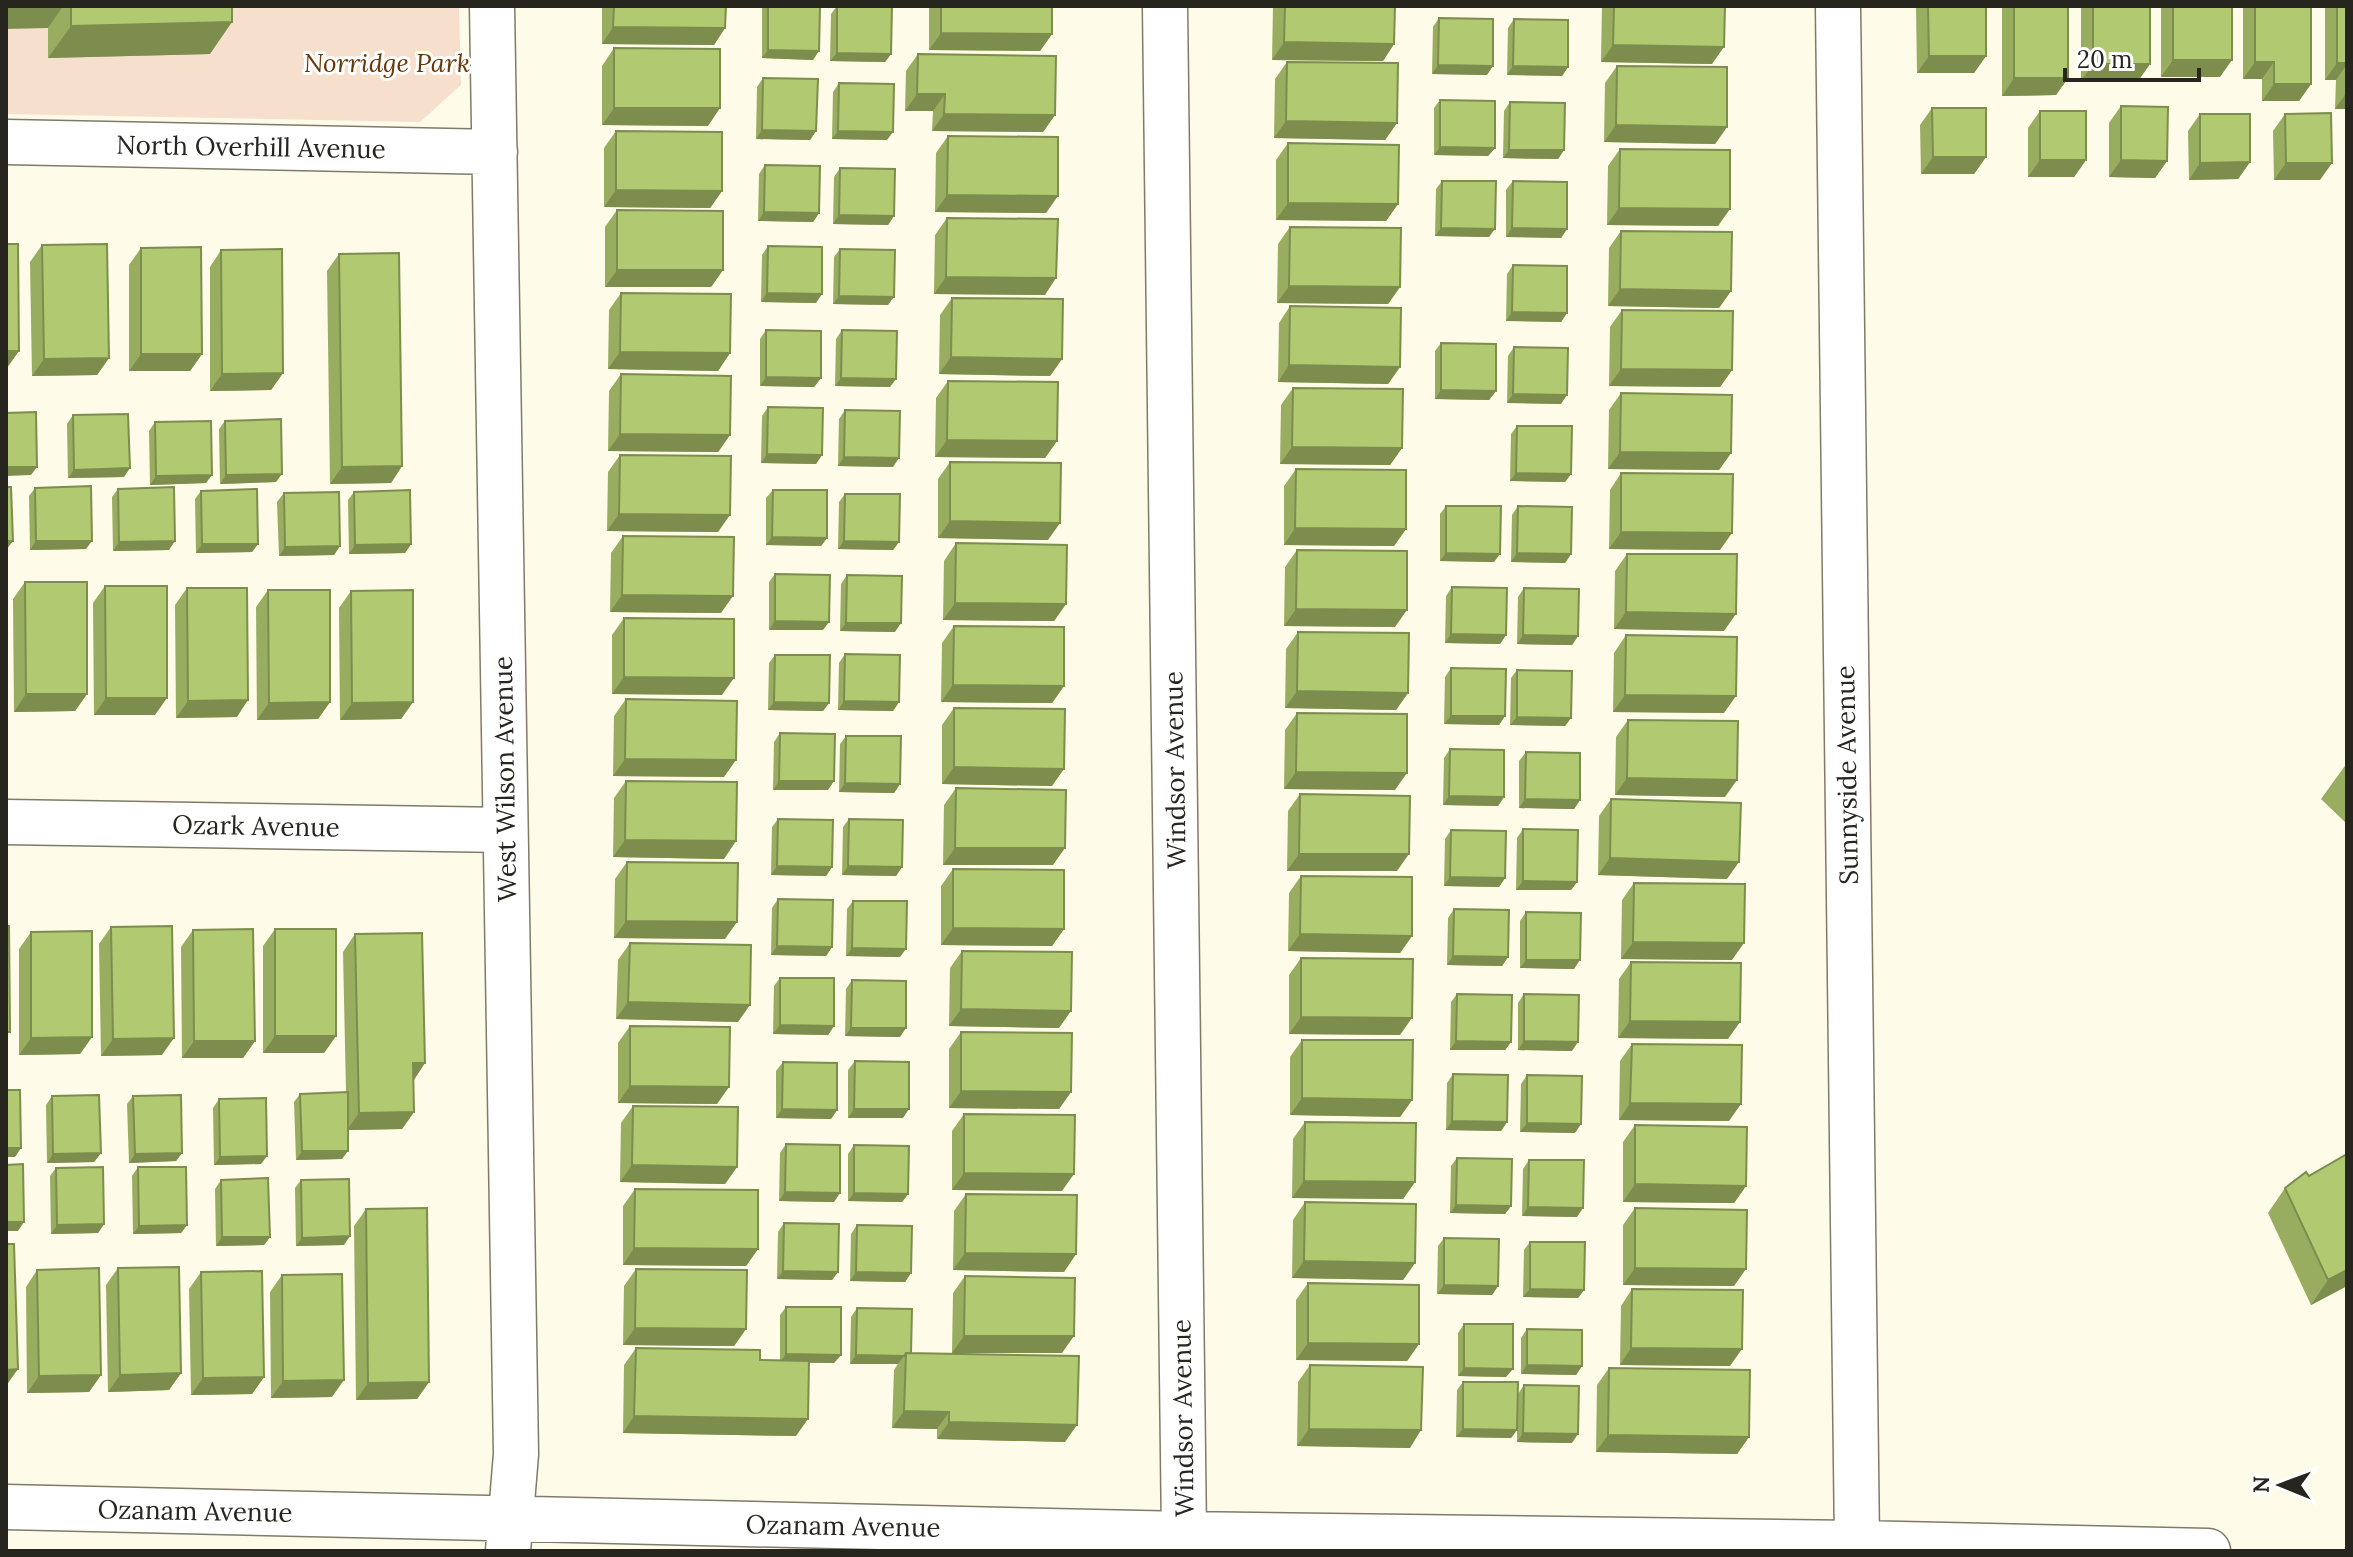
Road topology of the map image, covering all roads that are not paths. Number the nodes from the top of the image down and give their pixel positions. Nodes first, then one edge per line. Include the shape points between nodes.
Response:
1 (492, 6) edge
2 (1165, 6) edge
3 (1838, 6) edge
4 (6, 142) edge
5 (495, 152) junction
6 (6, 822) edge
7 (505, 830) junction
8 (6, 1507) edge
9 (1184, 1534) junction
10 (509, 1535) edge
11 (1857, 1543) junction
12 (2208, 1551) edge

1 - 5 street, West Wilson Avenue
2 - 9 street, Windsor Avenue
3 - 11 street, Sunnyside Avenue
4 - 5 street, North Overhill Avenue
5 - 7 street, West Wilson Avenue
6 - 7 street, Ozark Avenue
7 - 10 street, West Wilson Avenue via 516,1454
8 - 10 street, Ozanam Avenue
9 - 10 street, Ozanam Avenue
9 - 11 street, Ozanam Avenue
11 - 12 street, Ozanam Avenue

